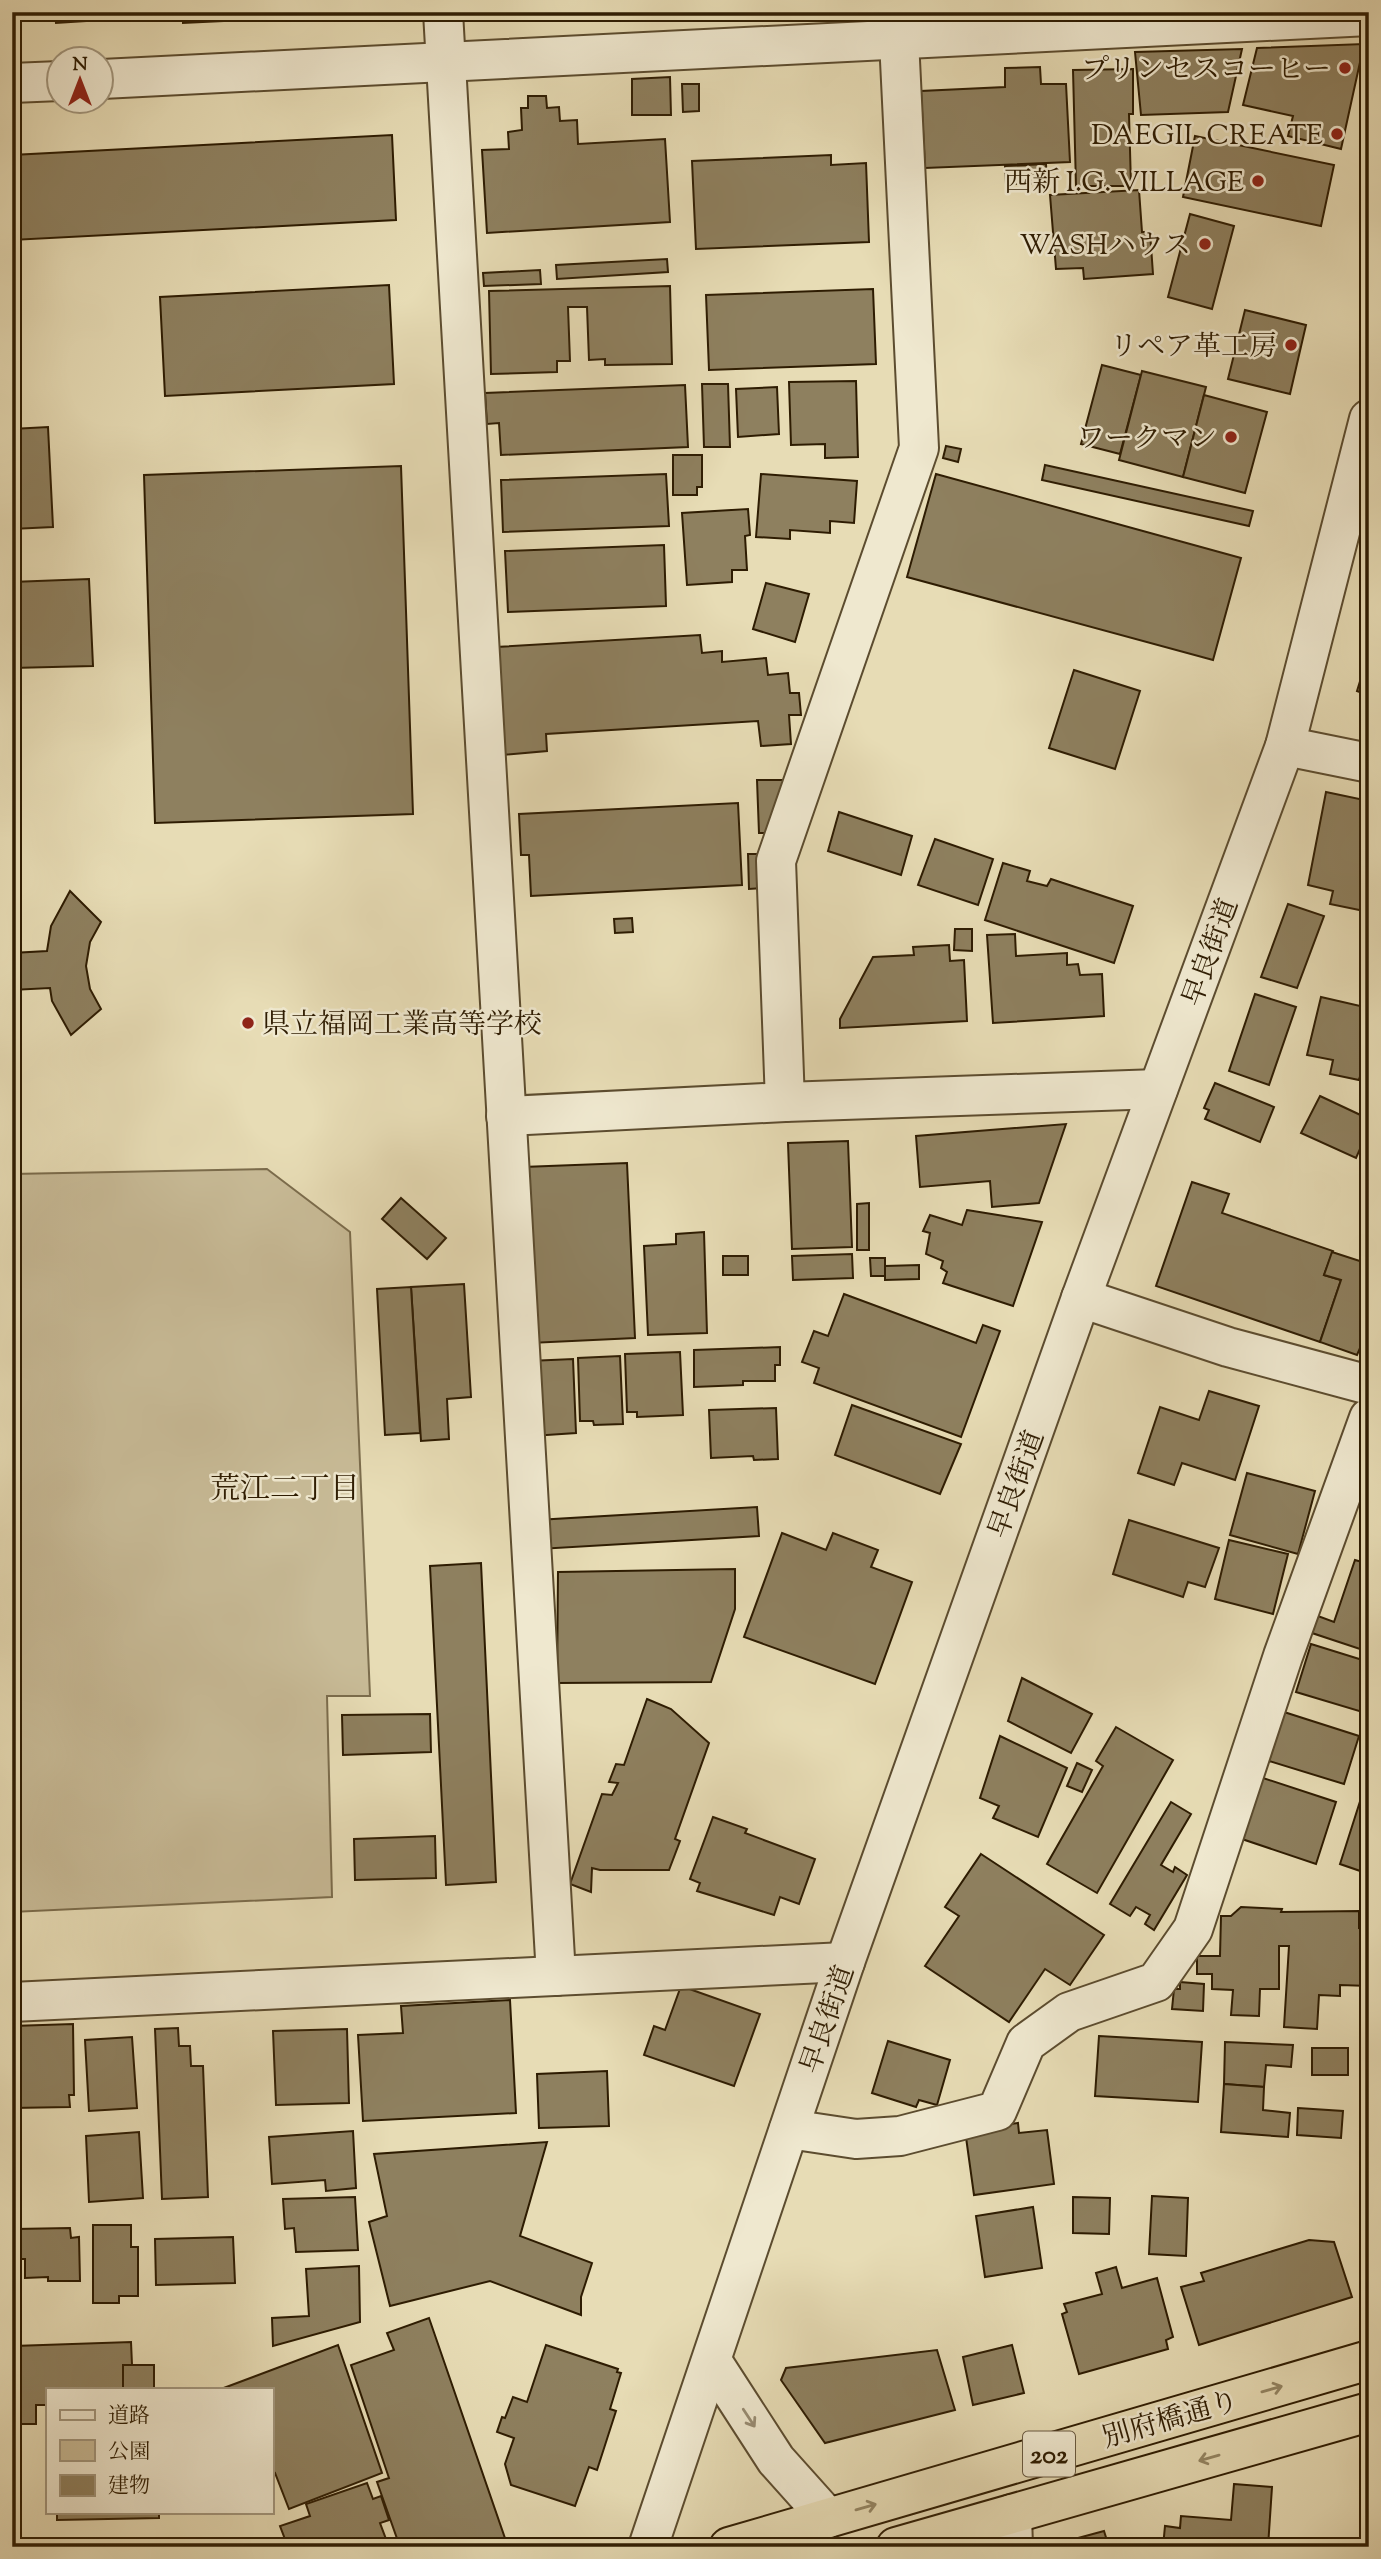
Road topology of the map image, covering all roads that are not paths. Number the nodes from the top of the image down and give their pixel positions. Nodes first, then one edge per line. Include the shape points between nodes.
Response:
1 (443, 12) edge
2 (1369, 16) edge
3 (899, 40) junction
4 (446, 62) junction
5 (116, 78) edge
6 (46, 82) edge
7 (12, 83) edge
8 (1369, 419) edge
9 (1285, 746) junction
10 (1369, 763) edge
11 (1158, 1089) junction
12 (785, 1102) junction
13 (506, 1116) junction
14 (1081, 1298) junction
15 (1369, 1385) edge
16 (1369, 1418) edge
17 (845, 1962) junction
18 (556, 1976) junction
19 (12, 2002) edge
20 (789, 2129) junction
21 (1369, 2360) edge
22 (712, 2361) junction
23 (1369, 2412) edge
24 (828, 2518) junction
25 (1012, 2530) edge
26 (648, 2547) edge
27 (729, 2547) edge
28 (896, 2547) edge

1 - 4 street
2 - 3 street
3 - 4 street
3 - 12 street via 919,448 776,861
4 - 5 street
4 - 13 street
6 - 7 street
8 - 9 street, 早良街道
9 - 10 street
9 - 11 street, 早良街道
11 - 12 street
11 - 14 street, 早良街道
12 - 13 street
13 - 18 street
14 - 15 street via 1228,1347
14 - 17 street, 早良街道
16 - 20 street via 1283,1656 1193,1929 1156,1982 1069,2012 1026,2043 997,2111 889,2137 856,2139
17 - 18 street
17 - 20 street, 早良街道
18 - 19 street
20 - 22 street, 早良街道
24 -> 21 highway, 別府橋通り / 202
22 -> 24 street via 776,2460
22 - 26 street, 早良街道
23 -> 25 highway, 別府橋通り / 202
24 - 27 highway, 別府橋通り / 202
25 - 28 highway, 別府橋通り / 202

